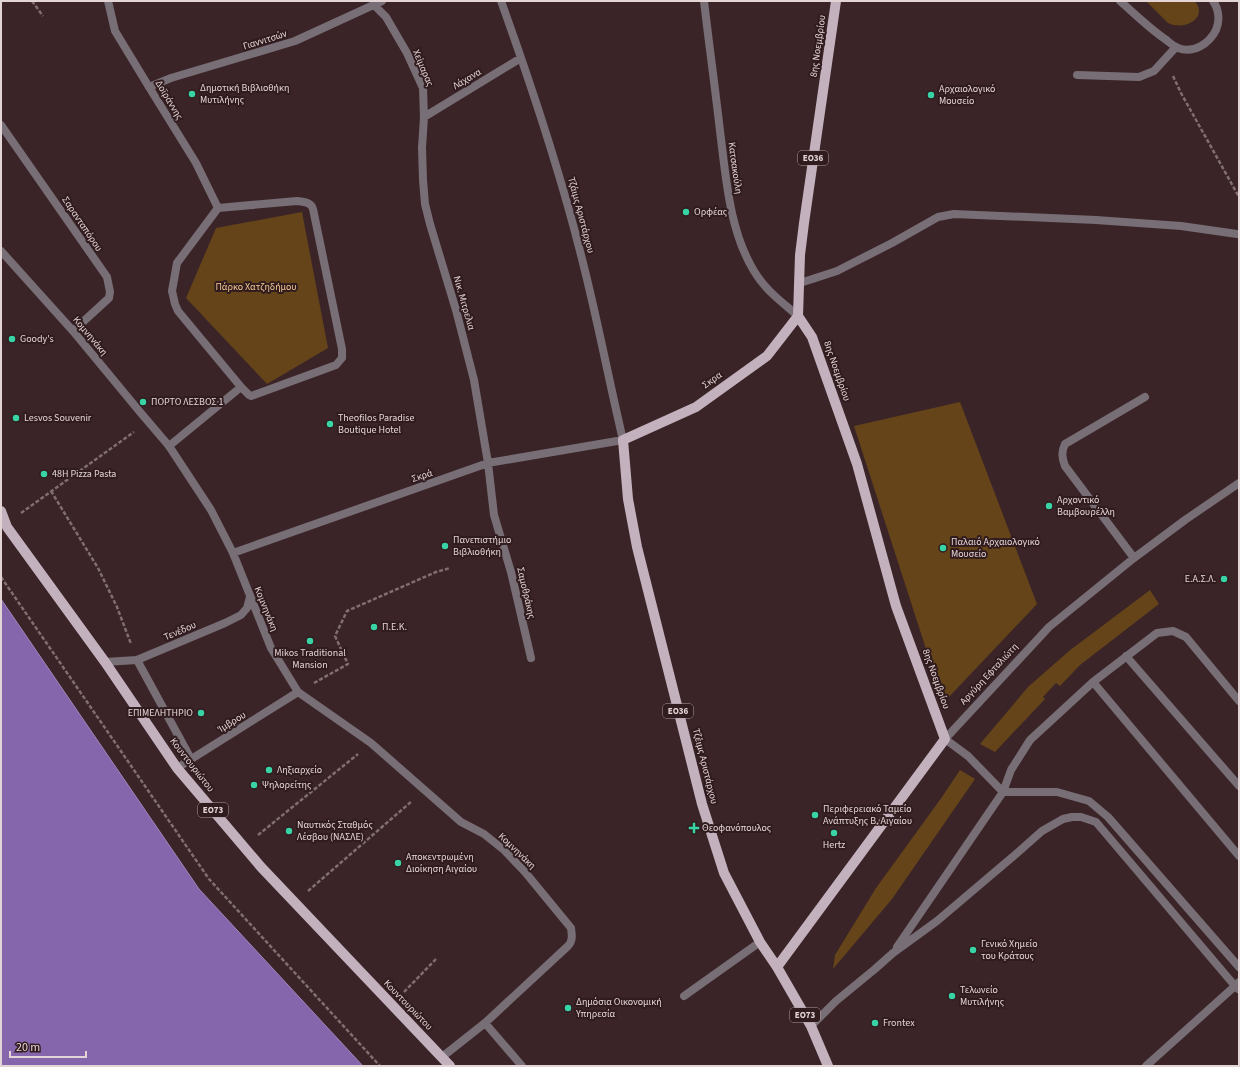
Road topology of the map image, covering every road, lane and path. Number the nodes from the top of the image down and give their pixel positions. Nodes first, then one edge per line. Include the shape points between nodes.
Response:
1 (32, 1) edge
2 (108, 1) edge
3 (382, 1) edge
4 (501, 1) edge
5 (704, 1) edge
6 (836, 1) edge
7 (1120, 1) edge
8 (1213, 1) edge
9 (374, 5) junction
10 (43, 16) dead end
11 (1176, 47) junction
12 (521, 58) junction
13 (1163, 61) junction
14 (1077, 75) dead end
15 (149, 87) junction
16 (424, 117) junction
17 (1, 125) edge
18 (422, 148) joint
19 (1239, 197) edge
20 (218, 208) junction
21 (1238, 234) edge
22 (1, 251) edge
23 (800, 283) junction
24 (798, 316) junction
25 (73, 331) junction
26 (241, 388) junction
27 (1145, 397) dead end
28 (147, 421) junction
29 (623, 440) junction
30 (169, 446) junction
31 (488, 463) junction
32 (1239, 483) edge
33 (51, 491) junction
34 (1, 511) edge
35 (4, 526) edge
36 (233, 554) junction
37 (1134, 558) junction
38 (450, 568) dead end
39 (1, 577) edge
40 (250, 597) junction
41 (1126, 656) junction
42 (531, 658) dead end
43 (137, 660) junction
44 (105, 662) junction
45 (1093, 682) junction
46 (298, 692) junction
47 (1239, 701) edge
48 (945, 739) junction
49 (371, 744) junction
50 (192, 759) junction
51 (177, 768) junction
52 (1239, 786) edge
53 (424, 790) junction
54 (1003, 792) junction
55 (244, 847) junction
56 (1239, 856) edge
57 (295, 903) junction
58 (760, 942) junction
59 (893, 953) junction
60 (436, 959) dead end
61 (777, 967) junction
62 (1239, 967) edge
63 (1238, 986) edge
64 (684, 996) dead end
65 (392, 1005) junction
66 (484, 1023) junction
67 (811, 1026) junction
68 (442, 1057) junction
69 (380, 1066) edge
70 (450, 1066) edge
71 (522, 1066) edge
72 (828, 1066) edge
73 (1146, 1066) edge

1 - 10 path
2 - 15 street, Δοϊράννης via 115,31
3 - 9 street, Γιαννιτσών
4 - 12 street, Τζάιμς Αριστάρχου
5 - 24 street, Κατσακούλη via 727,189 735,224 754,272 765,288
6 - 23 main road, 8ης Νοεμβρίου / ΕΟ36 via 804,223
7 - 11 street
8 - 11 street via 1216,4 1219,22 1214,35 1197,48 1186,50
9 - 15 street, Γιαννιτσών via 295,41
9 - 16 street, Χείμαρας via 386,17 419,78 423,88
11 - 13 street
12 - 16 street, Λάχανα
12 - 29 street, Τζάιμς Αριστάρχου via 556,164 583,263
13 - 14 street via 1154,71 1138,76
13 - 19 path
15 - 20 street, Δοϊράννης via 196,164
16 - 18 street, Χείμαρας
17 - 25 street, Σαρανταπόρου via 107,277 109,298
18 - 31 street, Νικ. Μιτρελια via 425,204 474,380
20 - 26 street via 177,263 172,291 178,311
20 - 26 street via 298,202 305,202 312,207 342,349 342,358 336,365 254,395 249,395
21 - 23 street via 1181,226 1096,220 954,214 938,217 837,271
22 - 25 street, Κομνηνάκη
23 - 24 main road, 8ης Νοεμβρίου / ΕΟ36
24 - 29 main road, Σκρα via 767,356 696,407
24 - 48 main road, 8ης Νοεμβρίου via 812,337 857,464 896,606
25 - 28 street, Κομνηνάκη
26 - 30 street
27 - 37 street via 1065,444 1062,453 1065,466
28 - 30 street, Κομνηνάκη
28 - 33 path
29 - 31 street, Σκρά
29 - 58 main road, Τζέιμς Αριστάρχου / ΕΟ36 via 628,499 637,547 702,804 724,873
30 - 36 street, Κομνηνάκη via 211,510
31 - 36 street, Σκρά
31 - 42 street, Σαμοθράκης via 494,515 511,572
32 - 37 street, Αργύρη Εφταλιώτη
33 - 35 path
33 - 43 path via 102,574
34 - 35 main road, Κουντουριώτου / ΕΟ73
35 - 44 main road, Κουντουριώτου / ΕΟ73
36 - 40 street, Κομνηνάκη
37 - 48 street, Αργύρη Εφταλιώτη via 1049,627
38 - 46 path via 347,611 335,636 348,664
39 - 69 path via 209,879
40 - 43 street, Τενέδου via 247,608 241,615
40 - 46 street, Κομνηνάκη via 271,648
41 - 45 street
41 - 47 street via 1157,633 1173,631 1186,637
41 - 52 street
43 - 44 street, Τενέδου
43 - 50 street
44 - 51 main road, Κουντουριώτου / ΕΟ73
45 - 54 street via 1030,740 1011,770
45 - 56 street
46 - 49 street, Κομνηνάκη
46 - 50 street, Ίμβρου
48 - 54 street via 968,756
48 - 61 main road, Αργύρη Εφταλιώτη
49 - 53 street, Κομνηνάκη
49 - 55 path
50 - 51 street, Ίμβρου
51 - 55 main road, Κουντουριώτου / ΕΟ73
53 - 57 path
53 - 66 street, Κομνηνάκη via 461,822 484,834 504,850 526,872 571,928 571,943
54 - 59 street
54 - 62 street via 1057,792 1089,801 1108,817
55 - 57 main road, Κουντουριώτου / ΕΟ73
57 - 65 main road, Κουντουριώτου / ΕΟ73
58 - 61 main road, Τζέιμς Αριστάρχου / ΕΟ36
58 - 64 street
59 - 63 street via 949,911 1042,831 1063,819 1081,816 1096,822
59 - 67 street
60 - 65 path
61 - 67 main road, ΕΟ73
63 - 73 street
65 - 68 main road, Κουντουριώτου / ΕΟ73
66 - 68 street
66 - 71 street
67 - 72 main road, ΕΟ73
68 - 70 main road, Κουντουριώτου / ΕΟ73

